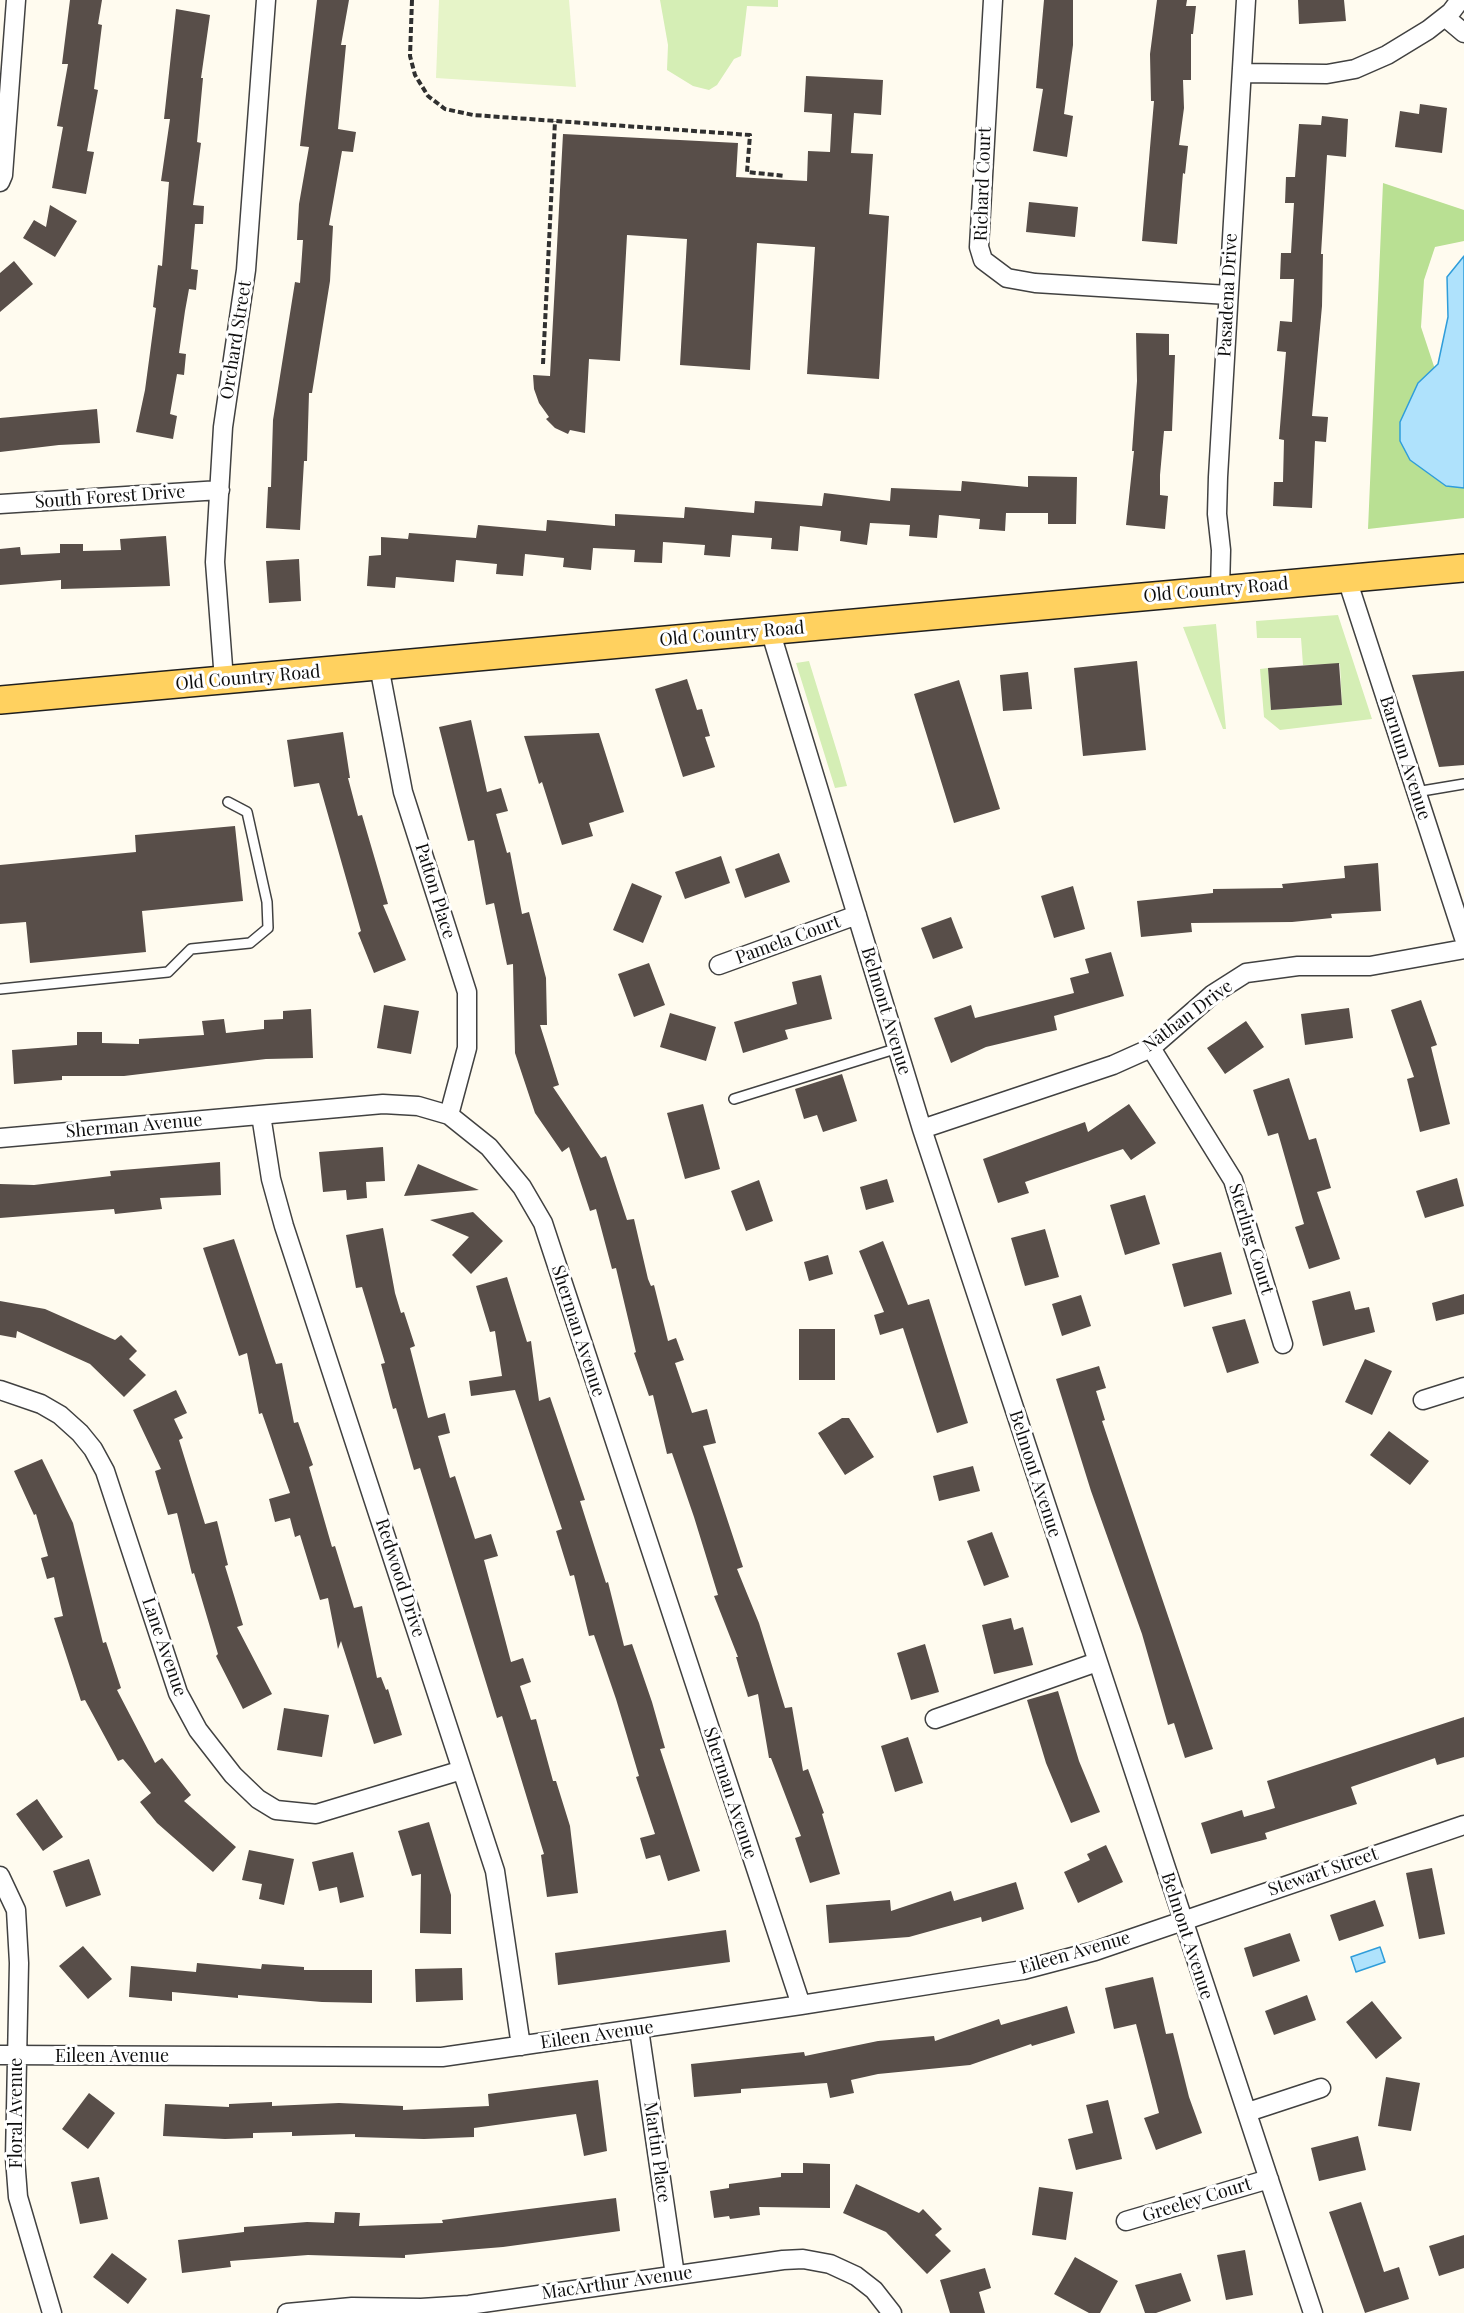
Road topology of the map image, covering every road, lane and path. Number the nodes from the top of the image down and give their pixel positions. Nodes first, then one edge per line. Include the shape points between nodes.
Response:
1 (16, 0) edge
2 (266, 0) edge
3 (412, 0) edge
4 (993, 0) edge
5 (1246, 0) edge
6 (1460, 0) edge
7 (1445, 17) junction
8 (1464, 33) edge
9 (1242, 73) junction
10 (555, 121) junction
11 (784, 176) dead end
12 (0, 182) edge
13 (1228, 295) junction
14 (543, 364) dead end
15 (220, 490) junction
16 (0, 504) edge
17 (1464, 568) edge
18 (1347, 579) junction
19 (1220, 590) junction
20 (770, 630) junction
21 (379, 666) junction
22 (224, 680) junction
23 (0, 700) edge
24 (1464, 784) edge
25 (1416, 792) junction
26 (228, 802) dead end
27 (857, 915) junction
28 (1464, 938) edge
29 (1464, 949) edge
30 (719, 965) dead end
31 (0, 989) edge
32 (898, 1048) junction
33 (1151, 1048) junction
34 (734, 1099) dead end
35 (261, 1115) junction
36 (449, 1115) junction
37 (922, 1129) junction
38 (0, 1138) edge
39 (1283, 1344) dead end
40 (1464, 1387) edge
41 (0, 1390) edge
42 (1423, 1400) dead end
43 (1097, 1662) junction
44 (934, 1719) dead end
45 (462, 1770) junction
46 (1464, 1825) edge
47 (0, 1876) edge
48 (1182, 1920) junction
49 (801, 2005) junction
50 (639, 2029) junction
51 (521, 2046) junction
52 (8, 2056) edge
53 (1321, 2088) dead end
54 (1248, 2112) junction
55 (1269, 2179) junction
56 (1126, 2221) dead end
57 (675, 2275) junction
58 (52, 2313) edge
59 (286, 2313) edge
60 (892, 2313) edge
61 (1313, 2313) edge

1 - 12 street
2 - 15 street, Orchard Street via 246,270 223,427
3 - 10 path via 410,56 428,96 445,109 473,115
4 - 13 street, Richard Court via 979,247 983,260 1007,278 1035,283
5 - 9 street, Pasadena Drive
6 - 7 street
7 - 8 street
7 - 9 street via 1387,55 1355,69 1327,74
9 - 13 street, Pasadena Drive
10 - 11 path via 750,135 747,172
10 - 14 path
13 - 19 street, Pasadena Drive via 1218,477
15 - 16 street, South Forest Drive
15 - 22 street, Orchard Street via 215,562
17 - 18 main road, Old Country Road
18 - 19 main road, Old Country Road
18 - 25 street, Barnum Avenue
19 - 20 main road, Old Country Road
20 - 21 main road, Old Country Road
20 - 27 street, Belmont Avenue
21 - 22 main road, Old Country Road
21 - 36 street, Patton Place via 404,792 467,992 467,1048
22 - 23 main road, Old Country Road
24 - 25 lane
25 - 28 street, Barnum Avenue
26 - 31 lane via 248,812 267,902 268,928 250,943 191,949 168,972
27 - 30 street, Pamela Court
27 - 32 street, Belmont Avenue
29 - 33 street, Nathan Drive via 1370,966 1298,966 1246,973 1213,994
32 - 34 lane
32 - 37 street, Belmont Avenue
33 - 37 street, Nathan Drive via 1043,1090
33 - 39 street, Sterling Court via 1233,1180
35 - 36 street, Sherman Avenue via 383,1104 418,1106
35 - 38 street, Sherman Avenue
35 - 45 street, Redwood Drive via 271,1179 284,1226
36 - 49 street, Sherman Avenue via 489,1147 522,1187 543,1223
37 - 43 street, Belmont Avenue
40 - 42 street
41 - 45 street, Lane Avenue via 60,1415 93,1449 105,1471 178,1693 198,1730 258,1799 276,1809 316,1814
43 - 44 street
43 - 48 street, Belmont Avenue
45 - 51 street, Redwood Drive via 495,1872
46 - 48 street, Stewart Street
47 - 52 street, Floral Avenue via 16,1910 20,1963
48 - 49 street, Eileen Avenue via 1095,1951 1023,1970
48 - 54 street, Belmont Avenue
49 - 50 street, Eileen Avenue
50 - 51 street, Eileen Avenue
50 - 57 street, Martin Place
51 - 52 street, Eileen Avenue via 414,2058
52 - 58 street, Floral Avenue via 18,2197
53 - 54 street
54 - 55 street, Belmont Avenue
55 - 56 street, Greeley Court
55 - 61 street, Belmont Avenue
57 - 59 street, MacArthur Avenue via 469,2305 352,2307
57 - 60 street, MacArthur Avenue via 803,2259 831,2264 856,2276 874,2290

